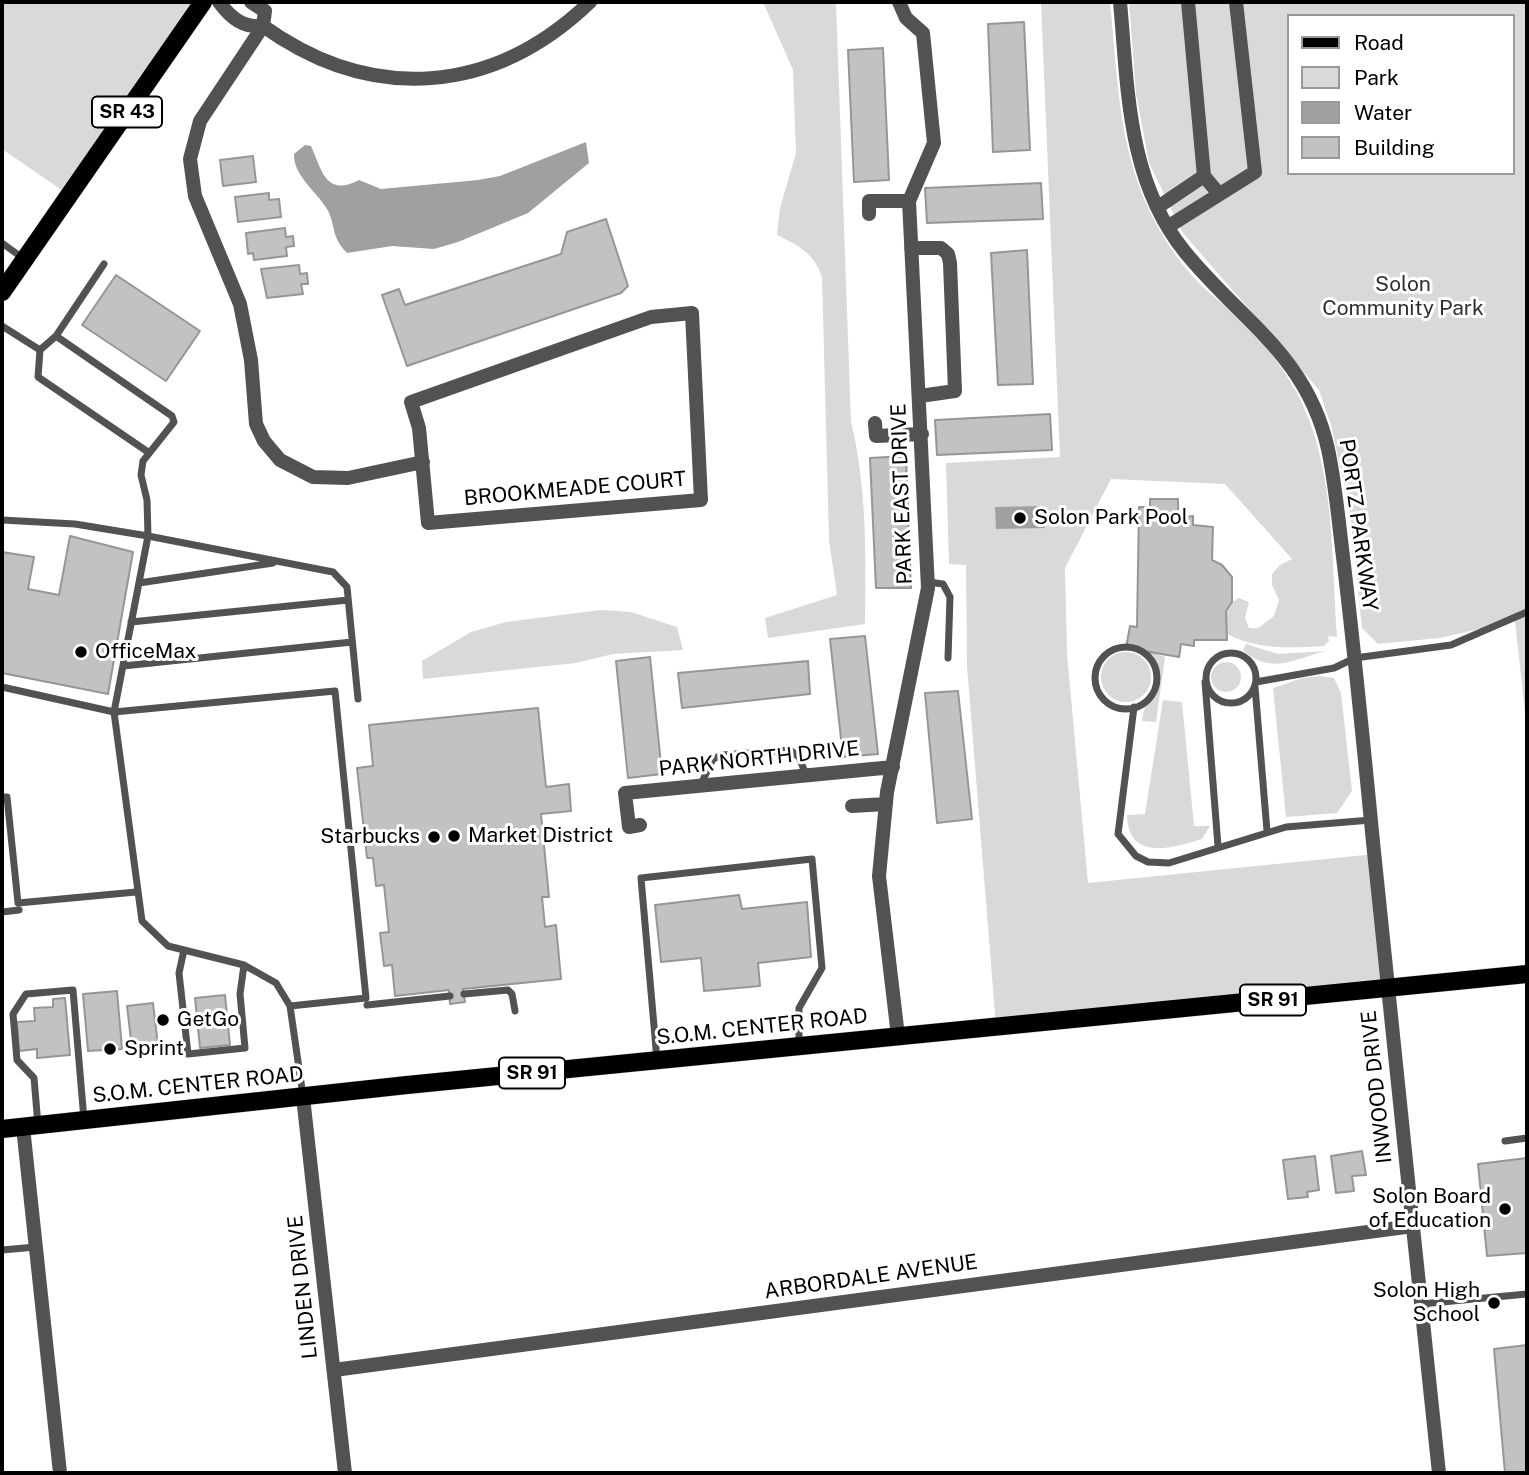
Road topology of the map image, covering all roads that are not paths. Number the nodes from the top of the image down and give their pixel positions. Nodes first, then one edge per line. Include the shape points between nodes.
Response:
1 (203, 2) edge
2 (219, 2) edge
3 (251, 2) edge
4 (590, 2) edge
5 (899, 2) edge
6 (1120, 2) edge
7 (1188, 2) edge
8 (1236, 2) edge
9 (263, 26) junction
10 (1204, 176) junction
11 (1219, 194) junction
12 (909, 201) junction
13 (1158, 207) junction
14 (869, 214) dead end
15 (1169, 226) junction
16 (2, 243) edge
17 (911, 248) junction
18 (25, 259) junction
19 (104, 264) dead end
20 (2, 292) edge
21 (2, 326) edge
22 (56, 336) junction
23 (40, 350) junction
24 (920, 396) junction
25 (875, 423) dead end
26 (922, 434) junction
27 (148, 452) junction
28 (422, 462) junction
29 (2, 520) edge
30 (148, 536) junction
31 (279, 562) junction
32 (928, 582) junction
33 (139, 583) junction
34 (348, 600) junction
35 (1527, 612) edge
36 (131, 622) junction
37 (352, 642) junction
38 (948, 658) dead end
39 (1355, 658) junction
40 (123, 666) junction
41 (1205, 682) junction
42 (1255, 684) junction
43 (2, 687) edge
44 (358, 699) dead end
45 (1134, 708) junction
46 (114, 712) junction
47 (893, 767) junction
48 (806, 776) junction
49 (700, 786) junction
50 (2, 797) edge
51 (886, 804) junction
52 (852, 806) dead end
53 (1371, 820) junction
54 (640, 825) dead end
55 (1267, 831) junction
56 (1219, 846) junction
57 (136, 892) junction
58 (19, 909) dead end
59 (2, 912) edge
60 (184, 950) junction
61 (244, 965) junction
62 (1527, 974) edge
63 (1388, 989) junction
64 (464, 994) dead end
65 (450, 996) dead end
66 (367, 1005) dead end
67 (290, 1006) junction
68 (515, 1011) dead end
69 (898, 1036) junction
70 (799, 1046) junction
71 (657, 1060) junction
72 (303, 1097) junction
73 (84, 1121) junction
74 (3, 1125) edge
75 (31, 1127) junction
76 (1527, 1138) edge
77 (1504, 1141) dead end
78 (1413, 1226) junction
79 (36, 1247) junction
80 (2, 1250) edge
81 (1527, 1294) edge
82 (1421, 1304) junction
83 (334, 1370) junction
84 (60, 1473) edge
85 (345, 1473) edge
86 (1431, 1473) edge
87 (1439, 1473) edge

1 - 18 main road, SR 43
2 - 9 street via 229,16 249,27
3 - 9 street via 265,10
4 - 9 street via 531,49 478,71 439,78 387,78 345,69 300,51
5 - 12 street, PARK EAST DRIVE via 906,18 923,33 934,143
6 - 13 street, PORTZ PARKWAY via 1133,136 1140,167
7 - 10 street
8 - 11 street via 1255,172
9 - 28 street via 200,121 190,159 195,197 240,304 251,360 256,424 280,460 313,477 348,478
10 - 11 street
10 - 13 street
11 - 15 street
12 - 14 street via 869,201
12 - 17 street, PARK EAST DRIVE
13 - 15 street, PORTZ PARKWAY
15 - 39 street, PORTZ PARKWAY via 1183,250 1286,359 1315,409 1332,471
16 - 18 lane
17 - 24 street, PARK EAST DRIVE
17 - 24 street via 941,248 950,263 955,391
18 - 20 main road, SR 43
19 - 22 lane
21 - 23 lane
22 - 23 lane
22 - 27 lane via 172,416 174,422
23 - 27 lane via 38,377
24 - 26 street, PARK EAST DRIVE
25 - 26 street via 876,436
26 - 32 street, PARK EAST DRIVE
27 - 30 lane via 141,475
28 - 28 street, BROOKMEADE COURT via 411,402 652,317 692,313 701,500 428,523
29 - 30 lane via 75,524
30 - 31 lane
30 - 33 lane
31 - 33 lane
31 - 34 lane via 332,572 342,579
32 - 38 lane via 943,584 950,597
32 - 47 street, PARK EAST DRIVE
33 - 36 lane
34 - 36 lane
34 - 37 lane
35 - 39 lane via 1451,645
36 - 40 lane
37 - 40 lane
37 - 44 lane
39 - 42 lane via 1334,668
39 - 53 street, PORTZ PARKWAY
40 - 46 lane
41 - 42 lane via 1217,700 1228,704 1249,696
41 - 42 lane via 1210,663 1226,653 1245,656 1256,672
41 - 56 lane
42 - 55 lane
43 - 46 lane
45 - 45 lane via 1110,704 1096,689 1096,667 1108,651 1138,651 1153,661 1157,671 1154,691
45 - 56 lane via 1118,834 1127,848 1148,862 1169,863
46 - 57 lane
46 - 67 lane via 335,691 366,998
47 - 48 street, PARK NORTH DRIVE
47 - 51 street, PARK EAST DRIVE
48 - 49 street, PARK NORTH DRIVE
48 - 49 lane via 799,757 790,750 722,755 713,759
49 - 54 street, PARK NORTH DRIVE via 625,793 629,827
50 - 57 lane via 7,797 18,903
51 - 52 street
51 - 69 street, PARK EAST DRIVE via 880,876
53 - 55 lane
53 - 63 street, PORTZ PARKWAY
55 - 56 lane
57 - 60 lane via 142,921 167,946
58 - 59 lane
60 - 61 lane
60 - 61 lane via 179,973 188,1054 245,1048 240,994
61 - 67 lane via 276,984
62 - 63 main road, S.O.M. CENTER ROAD / SR 91
63 - 69 main road, S.O.M. CENTER ROAD / SR 91
63 - 78 street, INWOOD DRIVE
64 - 68 lane via 508,990
65 - 66 lane
67 - 72 lane
69 - 70 main road, S.O.M. CENTER ROAD / SR 91
70 - 71 main road, S.O.M. CENTER ROAD / SR 91
70 - 71 lane via 799,1008 822,968 812,859 641,878
71 - 72 main road, S.O.M. CENTER ROAD / SR 91
72 - 73 main road, S.O.M. CENTER ROAD / SR 91
72 - 83 street, LINDEN DRIVE
73 - 75 main road, S.O.M. CENTER ROAD / SR 91
73 - 75 lane via 73,990 26,994 13,1014 17,1060 34,1078
74 - 75 main road, S.O.M. CENTER ROAD / SR 91
75 - 79 street
76 - 77 lane
78 - 82 street, INWOOD DRIVE
78 - 83 street, ARBORDALE AVENUE
79 - 80 lane
79 - 84 street
81 - 82 lane
82 - 87 street, INWOOD DRIVE
83 - 85 street, LINDEN DRIVE
86 - 87 street

